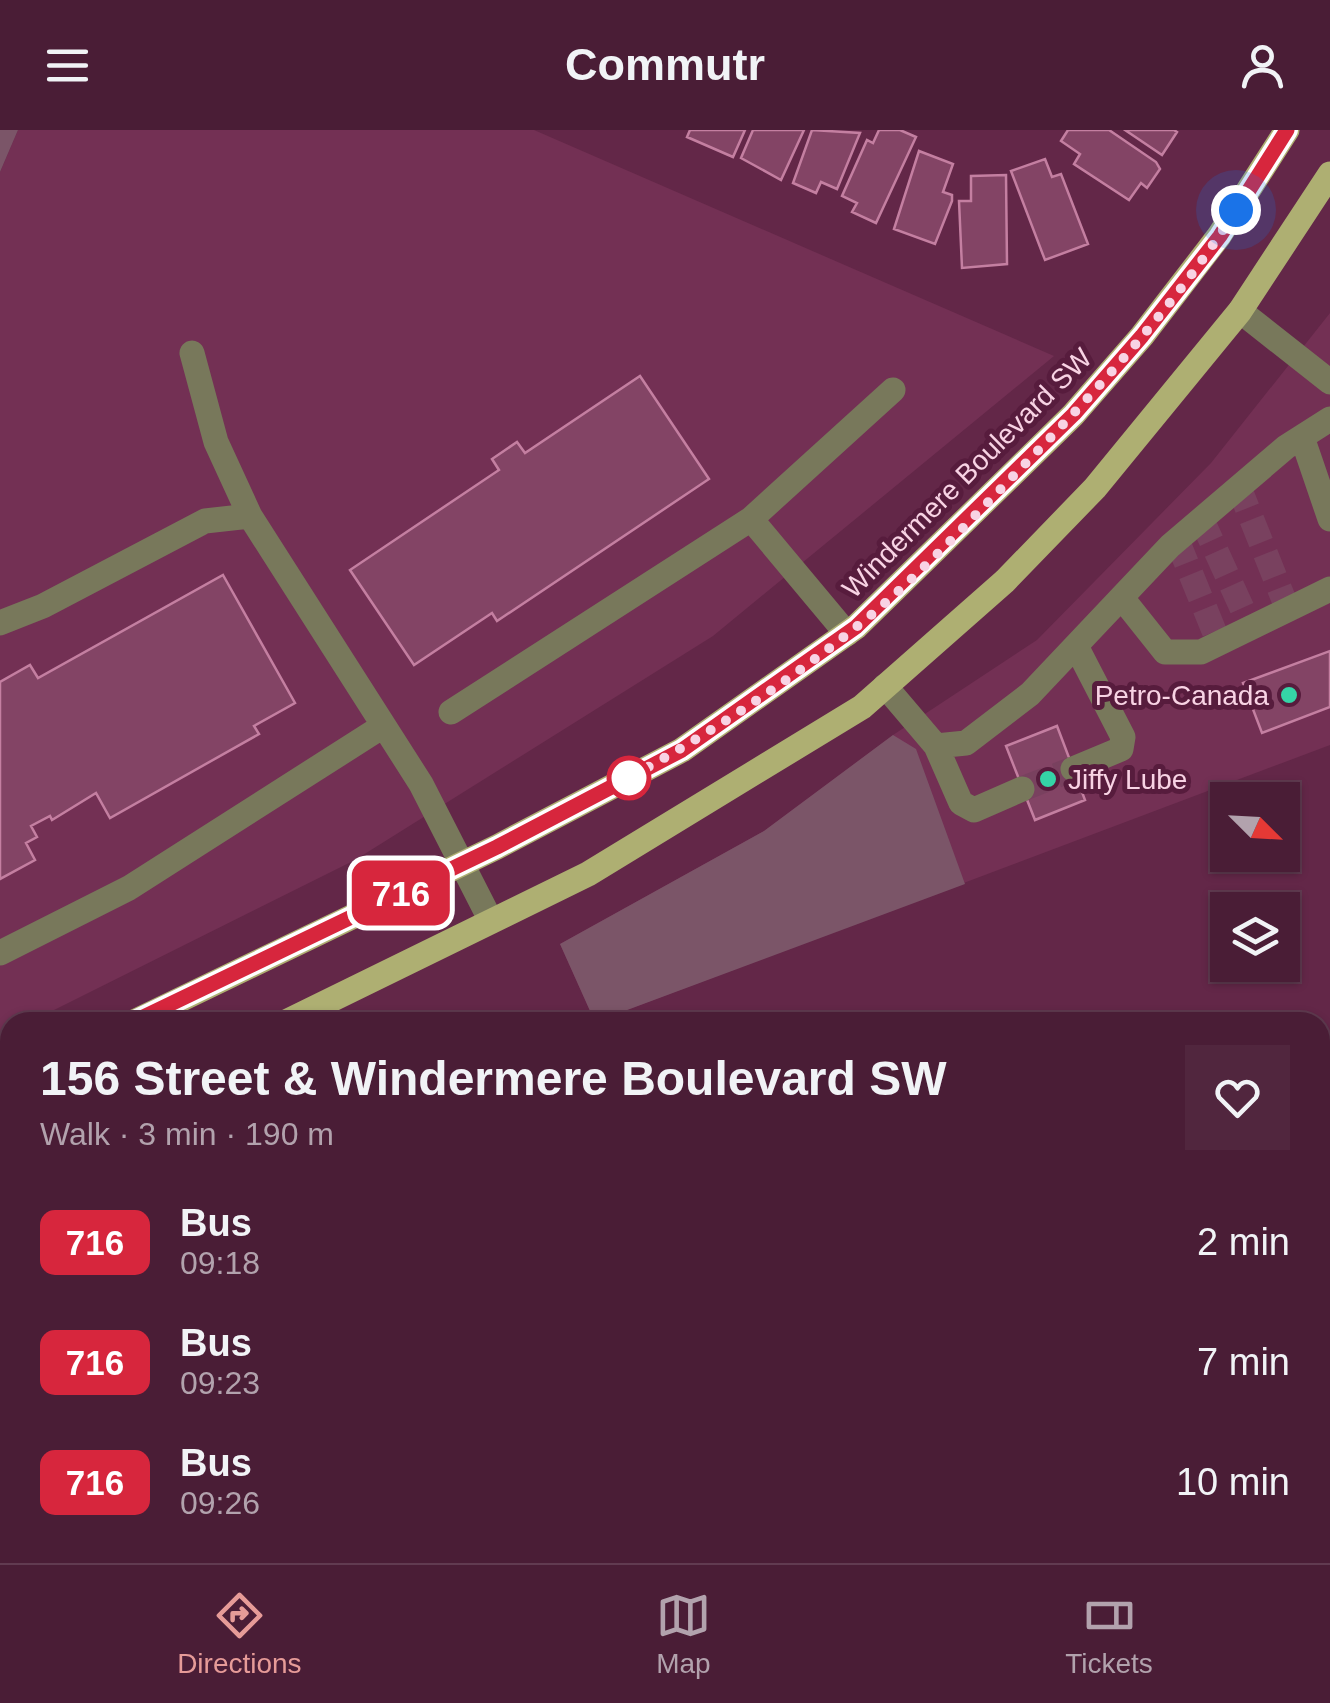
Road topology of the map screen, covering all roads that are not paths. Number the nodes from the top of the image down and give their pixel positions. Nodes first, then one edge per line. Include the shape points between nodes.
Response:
1 (1287, 130) edge
2 (1330, 174) edge
3 (1240, 312) junction
4 (192, 353) dead end
5 (1330, 382) edge
6 (893, 390) dead end
7 (1330, 419) edge
8 (1302, 437) junction
9 (250, 516) junction
10 (750, 519) junction
11 (1330, 520) edge
12 (1330, 589) edge
13 (1122, 598) junction
14 (0, 623) edge
15 (847, 634) junction
16 (1076, 646) junction
17 (885, 686) junction
18 (451, 712) dead end
19 (383, 726) junction
20 (936, 746) junction
21 (1073, 769) tunnel mouth
22 (1022, 790) tunnel mouth
23 (464, 863) junction
24 (490, 922) junction
25 (0, 953) edge
26 (155, 1012) edge
27 (306, 1012) edge

1 - 15 main road, Windermere Boulevard SW via 1220,236 1096,388
2 - 3 main road
3 - 5 lane
3 - 17 main road via 1082,501 1006,581
4 - 9 lane via 216,442
6 - 10 lane
7 - 8 lane
8 - 11 lane
8 - 13 lane via 1201,518
9 - 14 lane via 205,521
9 - 19 lane
10 - 15 lane
10 - 18 lane
12 - 13 lane via 1201,652 1165,652
13 - 16 lane
15 - 23 main road, Windermere Boulevard SW via 682,750
16 - 20 lane via 1030,694 966,743
16 - 21 lane via 1123,736 1121,749
17 - 20 lane
17 - 24 main road via 588,874
19 - 23 lane
19 - 25 lane via 129,888
20 - 22 lane via 961,803 974,810
23 - 24 lane
23 - 26 main road, Windermere Boulevard SW
24 - 27 main road

